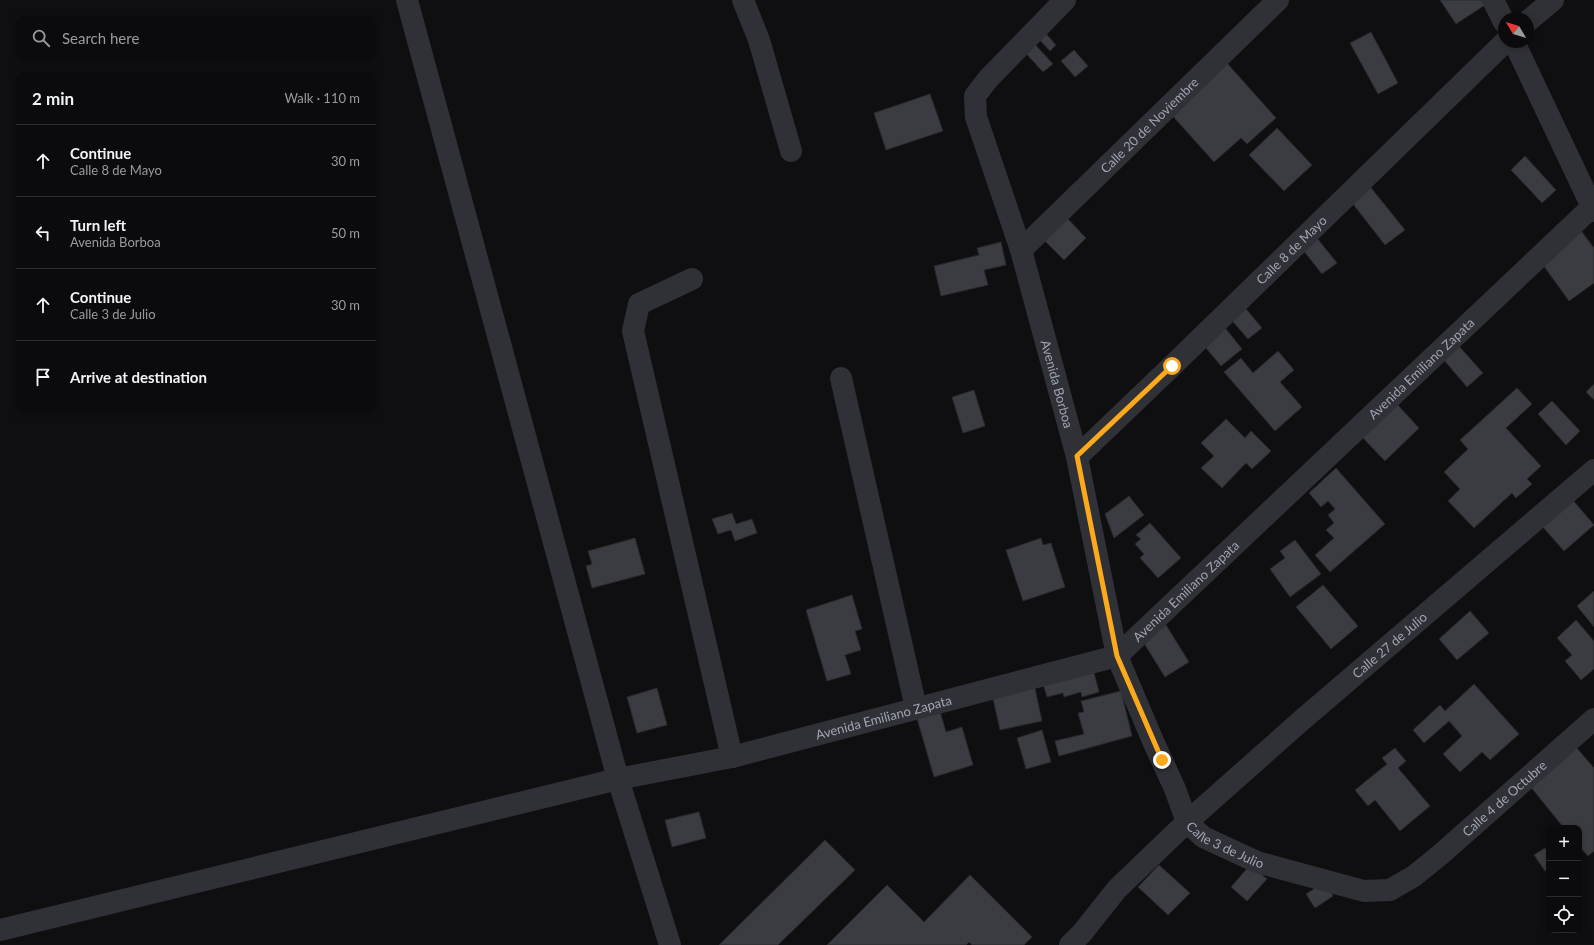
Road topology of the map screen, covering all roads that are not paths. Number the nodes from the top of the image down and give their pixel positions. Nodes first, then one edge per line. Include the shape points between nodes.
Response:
1 (407, 0) edge
2 (743, 0) edge
3 (1065, 0) edge
4 (1278, 0) edge
5 (1493, 0) edge
6 (1553, 0) edge
7 (1499, 12) edge
8 (1534, 16) edge
9 (1499, 48) edge
10 (1517, 48) edge
11 (791, 151) dead end
12 (1593, 208) edge
13 (1021, 250) junction
14 (692, 279) dead end
15 (841, 378) dead end
16 (1077, 456) junction
17 (1594, 470) edge
18 (1117, 656) junction
19 (916, 708) junction
20 (1594, 719) edge
21 (732, 757) junction
22 (618, 779) junction
23 (1187, 822) junction
24 (1414, 876) joint
25 (0, 930) edge
26 (670, 945) edge
27 (1070, 945) edge

1 - 22 street
2 - 11 street via 759,40
3 - 13 street, Avenida Borboa via 988,79 975,96 976,117
4 - 13 street, Calle 20 de Noviembre
5 - 7 street
6 - 8 street
9 - 16 street, Calle 8 de Mayo
10 - 12 street
12 - 18 street, Avenida Emiliano Zapata
13 - 16 street, Avenida Borboa
14 - 21 street via 639,304 633,331
15 - 19 street
16 - 18 street, Avenida Borboa
17 - 23 street, Calle 27 de Julio
18 - 19 street, Avenida Emiliano Zapata
18 - 23 street, Calle 3 de Julio
19 - 21 street, Avenida Emiliano Zapata
20 - 24 street, Calle 4 de Octubre
21 - 22 street, Avenida Emiliano Zapata
22 - 25 street, Avenida Emiliano Zapata
22 - 26 street
23 - 24 street, Calle 3 de Julio via 1204,837 1257,862 1364,891 1390,890
23 - 27 street, Calle 27 de Julio via 1117,889

